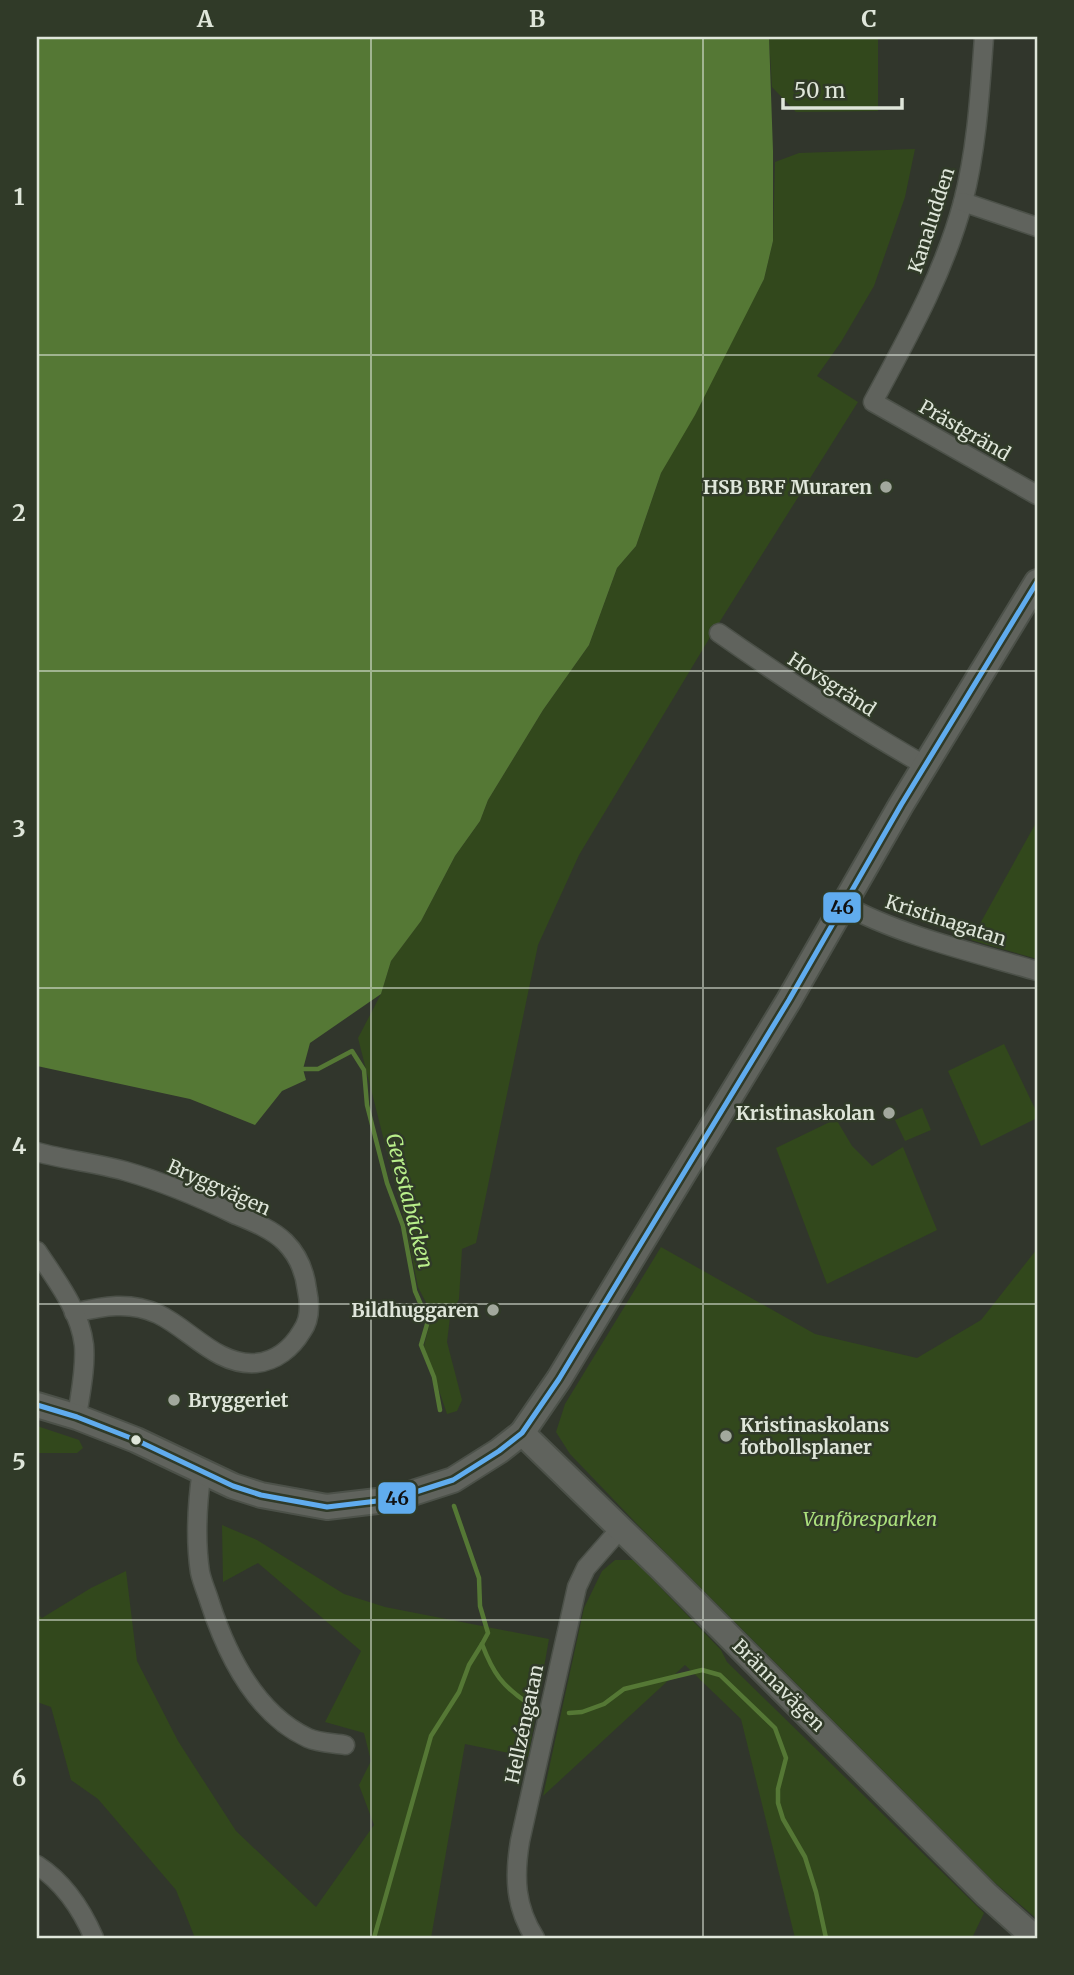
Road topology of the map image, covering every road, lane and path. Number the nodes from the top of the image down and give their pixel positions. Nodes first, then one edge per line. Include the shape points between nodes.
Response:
1 (984, 37) edge
2 (963, 202) junction
3 (1037, 227) edge
4 (873, 402) joint
5 (1037, 495) edge
6 (1037, 582) edge
7 (719, 633) dead end
8 (926, 766) junction
9 (843, 904) junction
10 (1037, 971) edge
11 (37, 1152) edge
12 (37, 1251) edge
13 (74, 1313) junction
14 (37, 1405) edge
15 (77, 1417) junction
16 (522, 1433) junction
17 (202, 1470) junction
18 (620, 1529) junction
19 (345, 1745) dead end
20 (37, 1865) edge
21 (94, 1938) edge
22 (536, 1938) edge
23 (1035, 1938) edge

1 - 2 street, Kanaludden
2 - 3 street
2 - 4 street, Kanaludden via 924,308
4 - 5 street, Prästgränd
6 - 8 main road
7 - 8 street, Hovsgränd via 779,676
8 - 9 main road
9 - 10 street, Kristinagatan via 947,944
9 - 16 main road via 607,1300
11 - 13 street, Bryggvägen via 124,1171 188,1193 260,1226 292,1252 308,1295 306,1325 298,1339 284,1352 256,1363 221,1356 146,1310 113,1305
12 - 13 street
13 - 15 street via 84,1346
14 - 15 main road
15 - 17 main road
16 - 17 main road via 453,1480 394,1499 357,1505 318,1506 261,1495
16 - 18 main road, Brännavägen
17 - 19 street via 196,1514 200,1573 234,1663 272,1713 294,1731 312,1740
18 - 22 street, Hellzéngatan via 586,1568 577,1587 520,1841 518,1904
18 - 23 main road, Brännavägen
20 - 21 street via 68,1894

